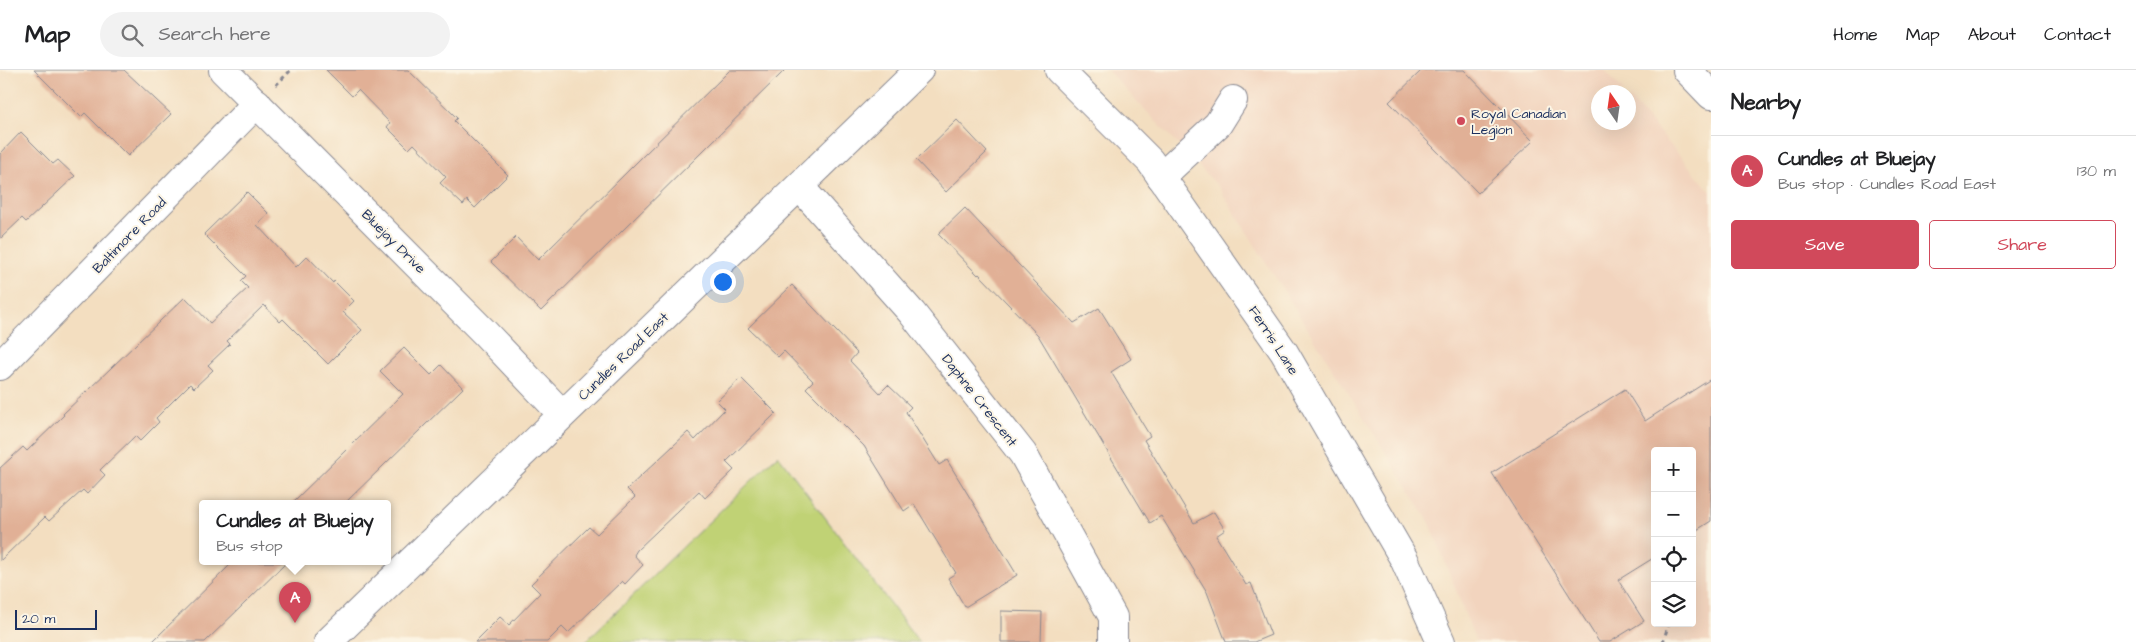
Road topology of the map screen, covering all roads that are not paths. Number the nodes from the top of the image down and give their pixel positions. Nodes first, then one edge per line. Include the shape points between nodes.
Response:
1 (223, 70) edge
2 (919, 70) edge
3 (1059, 70) edge
4 (1686, 70) edge
5 (1711, 95) edge
6 (1232, 100) dead end
7 (257, 103) junction
8 (1162, 177) junction
9 (800, 187) junction
10 (0, 366) edge
11 (562, 414) junction
12 (328, 642) edge
13 (1113, 642) edge
14 (1441, 642) edge

1 - 7 street, Bluejay Drive
2 - 9 street, Cundles Road East
3 - 8 street, Ferris Lane
4 - 5 street
6 - 8 street via 1218,124
7 - 10 street, Baltimore Road
7 - 11 street, Bluejay Drive
8 - 14 street, Ferris Lane via 1284,352 1404,559
9 - 11 street, Cundles Road East
9 - 13 street, Daphne Crescent via 912,313 1023,454 1113,617
11 - 12 street, Cundles Road East

